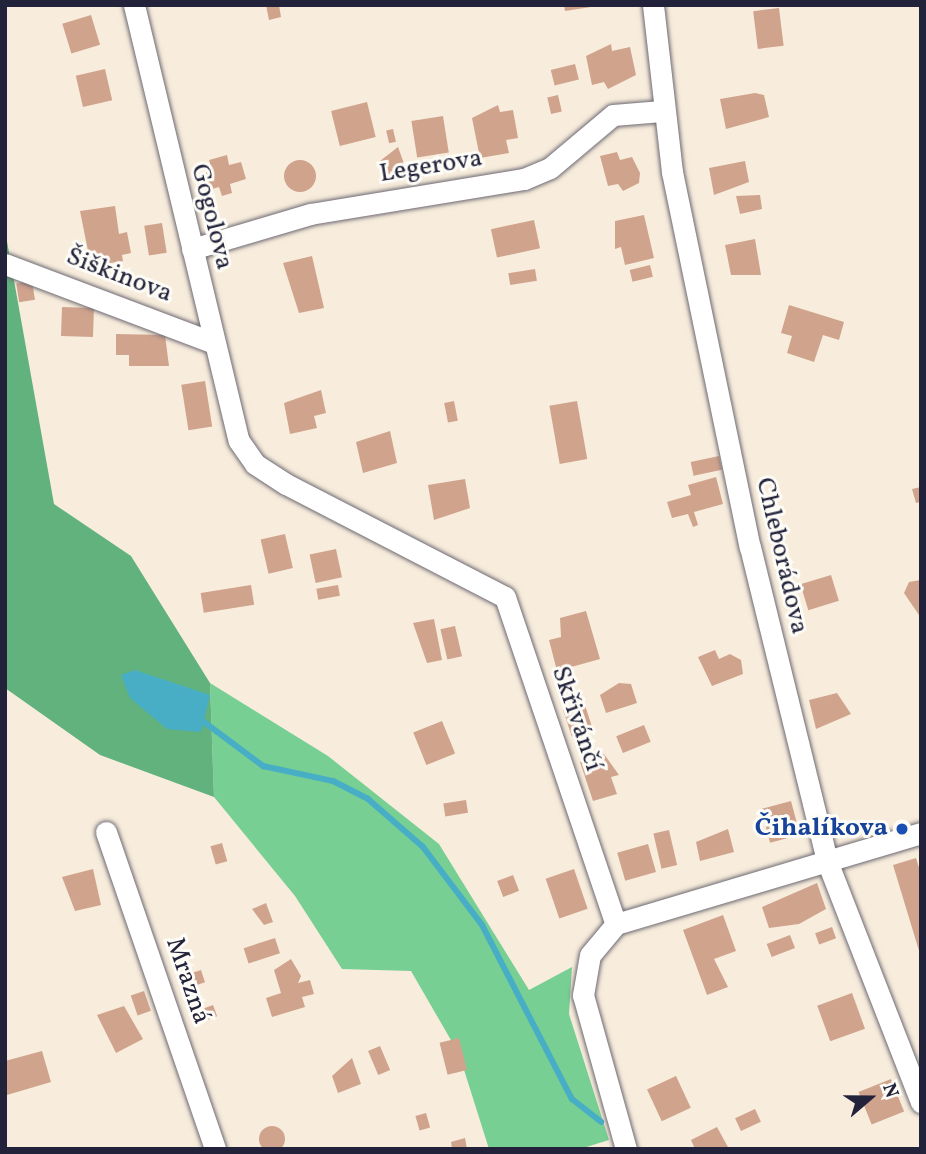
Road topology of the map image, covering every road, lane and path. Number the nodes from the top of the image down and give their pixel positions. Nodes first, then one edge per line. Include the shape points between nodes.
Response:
1 (134, 5) edge
2 (653, 5) edge
3 (662, 111) junction
4 (192, 249) junction
5 (5, 264) edge
6 (211, 342) junction
7 (239, 441) joint
8 (106, 832) dead end
9 (921, 833) edge
10 (827, 861) junction
11 (616, 924) junction
12 (921, 1102) edge
13 (215, 1149) edge
14 (625, 1149) edge

1 - 4 street, Gogolova
2 - 3 street, Chleborádova
3 - 4 street, Legerova via 613,115 550,168 524,179 291,218
3 - 10 street, Chleborádova via 711,374
4 - 6 street, Gogolova
5 - 6 street, Šiškinova
6 - 7 street, Gogolova
7 - 11 street, Skřivánčí via 255,464 286,484 505,597
8 - 13 street, Mrazná
9 - 10 street
10 - 11 street
10 - 12 street, Chleborádova
11 - 14 street via 590,955 583,995

